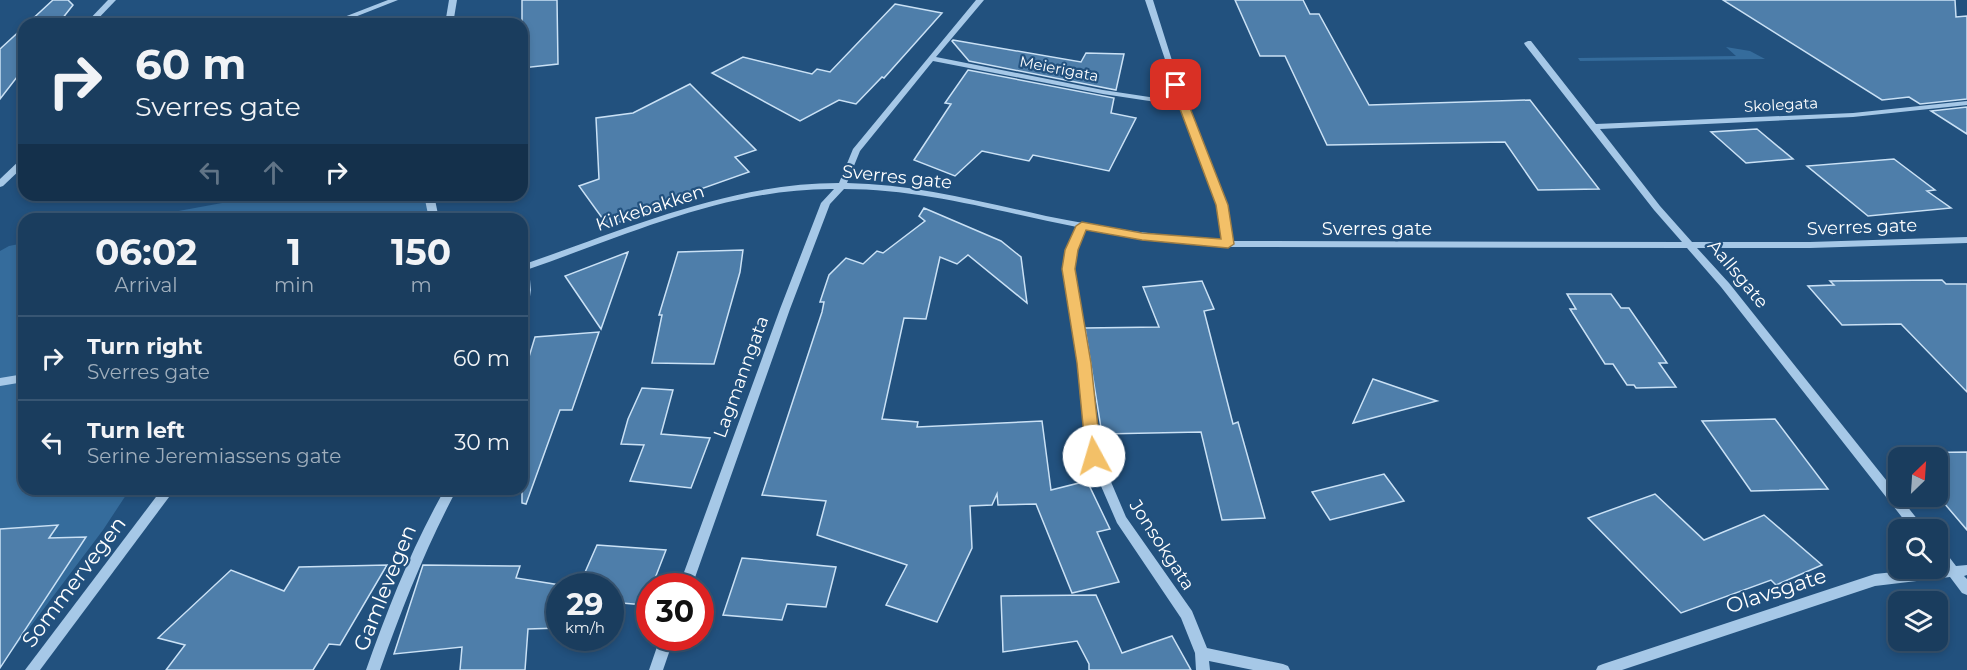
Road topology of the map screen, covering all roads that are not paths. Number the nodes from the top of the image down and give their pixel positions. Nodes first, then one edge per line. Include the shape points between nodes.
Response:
1 (112, 0) edge
2 (394, 0) edge
3 (453, 0) edge
4 (980, 0) edge
5 (1149, 0) edge
6 (95, 18) edge
7 (346, 18) edge
8 (450, 18) edge
9 (1528, 43) dead end
10 (933, 59) junction
11 (1182, 101) junction
12 (1967, 103) edge
13 (1596, 128) junction
14 (18, 167) edge
15 (0, 184) edge
16 (842, 186) junction
17 (792, 189) joint
18 (1082, 226) junction
19 (1967, 240) edge
20 (1228, 244) junction
21 (1689, 244) junction
22 (528, 266) edge
23 (18, 379) edge
24 (0, 382) edge
25 (164, 495) edge
26 (448, 495) edge
27 (1911, 519) edge
28 (1948, 566) edge
29 (1967, 570) edge
30 (1952, 571) junction
31 (691, 573) edge
32 (1967, 589) edge
33 (663, 651) edge
34 (1202, 652) junction
35 (33, 670) edge
36 (373, 670) edge
37 (656, 670) edge
38 (1203, 670) edge
39 (1283, 670) edge
40 (1603, 670) edge

1 - 6 street
2 - 7 street
3 - 8 street
4 - 10 street
5 - 11 street
9 - 13 street, Aallsgate
10 - 11 street, Meierigata via 1103,92
10 - 16 street via 866,138
11 - 20 street via 1222,205
12 - 13 street, Skolegata via 1853,115
13 - 21 street, Aallsgate
14 - 15 street
16 - 17 street, Sverres gate
16 - 18 street, Sverres gate via 936,196
16 - 31 street, Lagmanngata via 826,203
17 - 22 street, Kirkebakken via 718,203
18 - 20 street, Sverres gate via 1142,237
18 - 34 street, Jonsokgata via 1068,269 1094,456 1121,519 1188,615
19 - 21 street, Sverres gate
20 - 21 street, Sverres gate
21 - 27 street, Aallsgate
23 - 24 street
25 - 35 street, Sommervegen
26 - 36 street, Gamlevegen via 426,533
28 - 30 street
29 - 30 street, Olavsgate
30 - 32 street
30 - 40 street, Olavsgate via 1875,580
33 - 37 street
34 - 38 street, Jonsokgata
34 - 39 street

